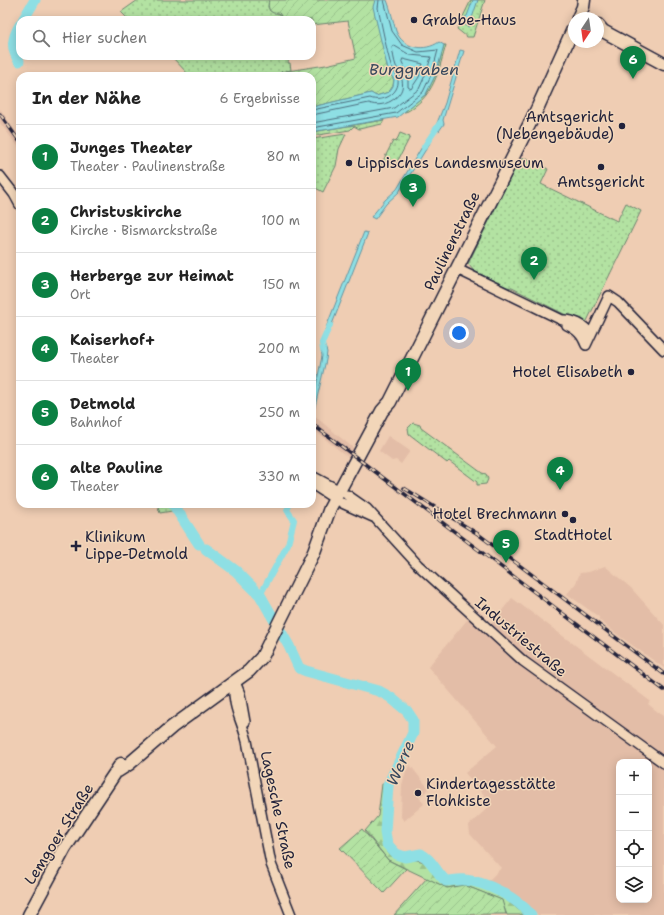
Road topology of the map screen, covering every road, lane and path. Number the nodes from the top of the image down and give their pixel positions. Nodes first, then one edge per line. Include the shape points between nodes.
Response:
1 (577, 0) edge
2 (584, 0) edge
3 (579, 12) edge
4 (581, 12) edge
5 (604, 31) edge
6 (568, 40) edge
7 (664, 64) edge
8 (0, 176) edge
9 (16, 198) edge
10 (457, 269) junction
11 (562, 320) junction
12 (590, 334) junction
13 (664, 350) edge
14 (316, 479) edge
15 (316, 486) edge
16 (341, 497) junction
17 (234, 678) junction
18 (664, 763) edge
19 (29, 915) edge
20 (291, 915) edge

1 - 3 main road
2 - 4 main road
5 - 7 main road
6 - 10 main road, Paulinenstraße via 537,109
8 - 9 street
10 - 11 street
10 - 16 main road, Paulinenstraße via 390,402 382,412
11 - 12 street via 581,326
11 - 12 street via 583,337 586,345
12 - 13 street via 609,296 618,302
14 - 16 street
15 - 16 street
16 - 17 main road, Paulinenstraße via 328,529 322,535 262,657 249,671
16 - 18 street, Industriestraße via 374,518 418,565 523,661
17 - 19 main road, Lemgoer Straße via 118,771 65,848
17 - 20 street, Lagesche Straße via 240,694 245,733 271,864

